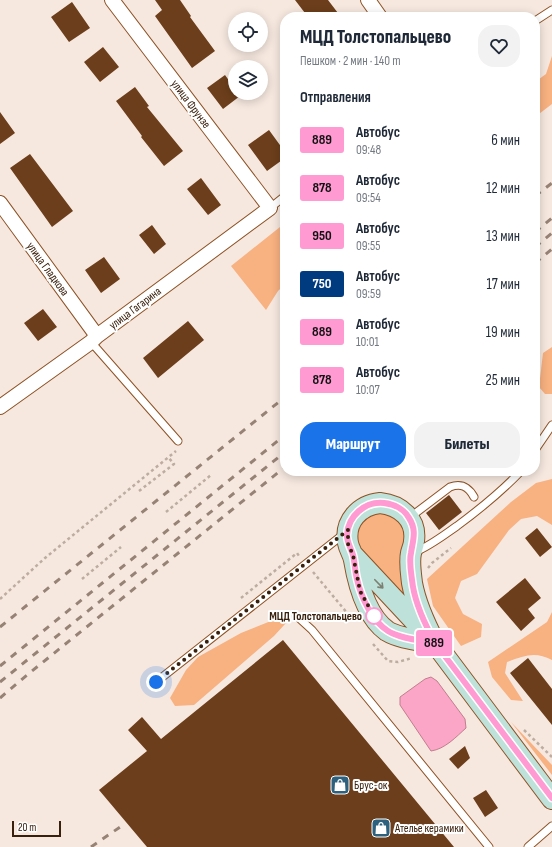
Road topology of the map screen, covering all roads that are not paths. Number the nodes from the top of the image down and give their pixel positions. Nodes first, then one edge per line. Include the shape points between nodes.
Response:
1 (112, 0) edge
2 (368, 0) edge
3 (552, 10) edge
4 (376, 12) edge
5 (540, 18) edge
6 (280, 200) edge
7 (0, 203) edge
8 (270, 208) junction
9 (94, 339) junction
10 (0, 407) edge
11 (552, 425) edge
12 (178, 440) dead end
13 (540, 443) edge
14 (515, 476) edge
15 (474, 497) dead end
16 (409, 518) junction
17 (348, 530) junction
18 (411, 553) junction
19 (353, 555) junction
20 (300, 619) dead end
21 (435, 643) junction
22 (156, 682) dead end
23 (552, 798) edge
24 (552, 826) edge
25 (489, 847) edge
26 (528, 847) edge

1 - 8 street, улица Фрунзе
2 - 4 street
3 - 5 lane
6 - 8 lane
7 - 9 street, улица Гладкова
8 - 9 street, улица Гагарина
9 - 10 street, улица Гагарина
9 - 12 lane
11 - 13 lane
14 - 18 lane via 486,505 442,537
15 - 16 lane via 467,488 456,484
16 - 17 street via 397,506 389,503 372,504 357,512
16 - 18 street via 414,529
17 - 19 street via 348,544
17 - 22 lane
18 - 21 street via 415,598
19 -> 21 street
19 - 21 street via 360,591 379,623 398,635
20 - 25 lane via 312,630
21 - 23 street
24 - 26 lane

